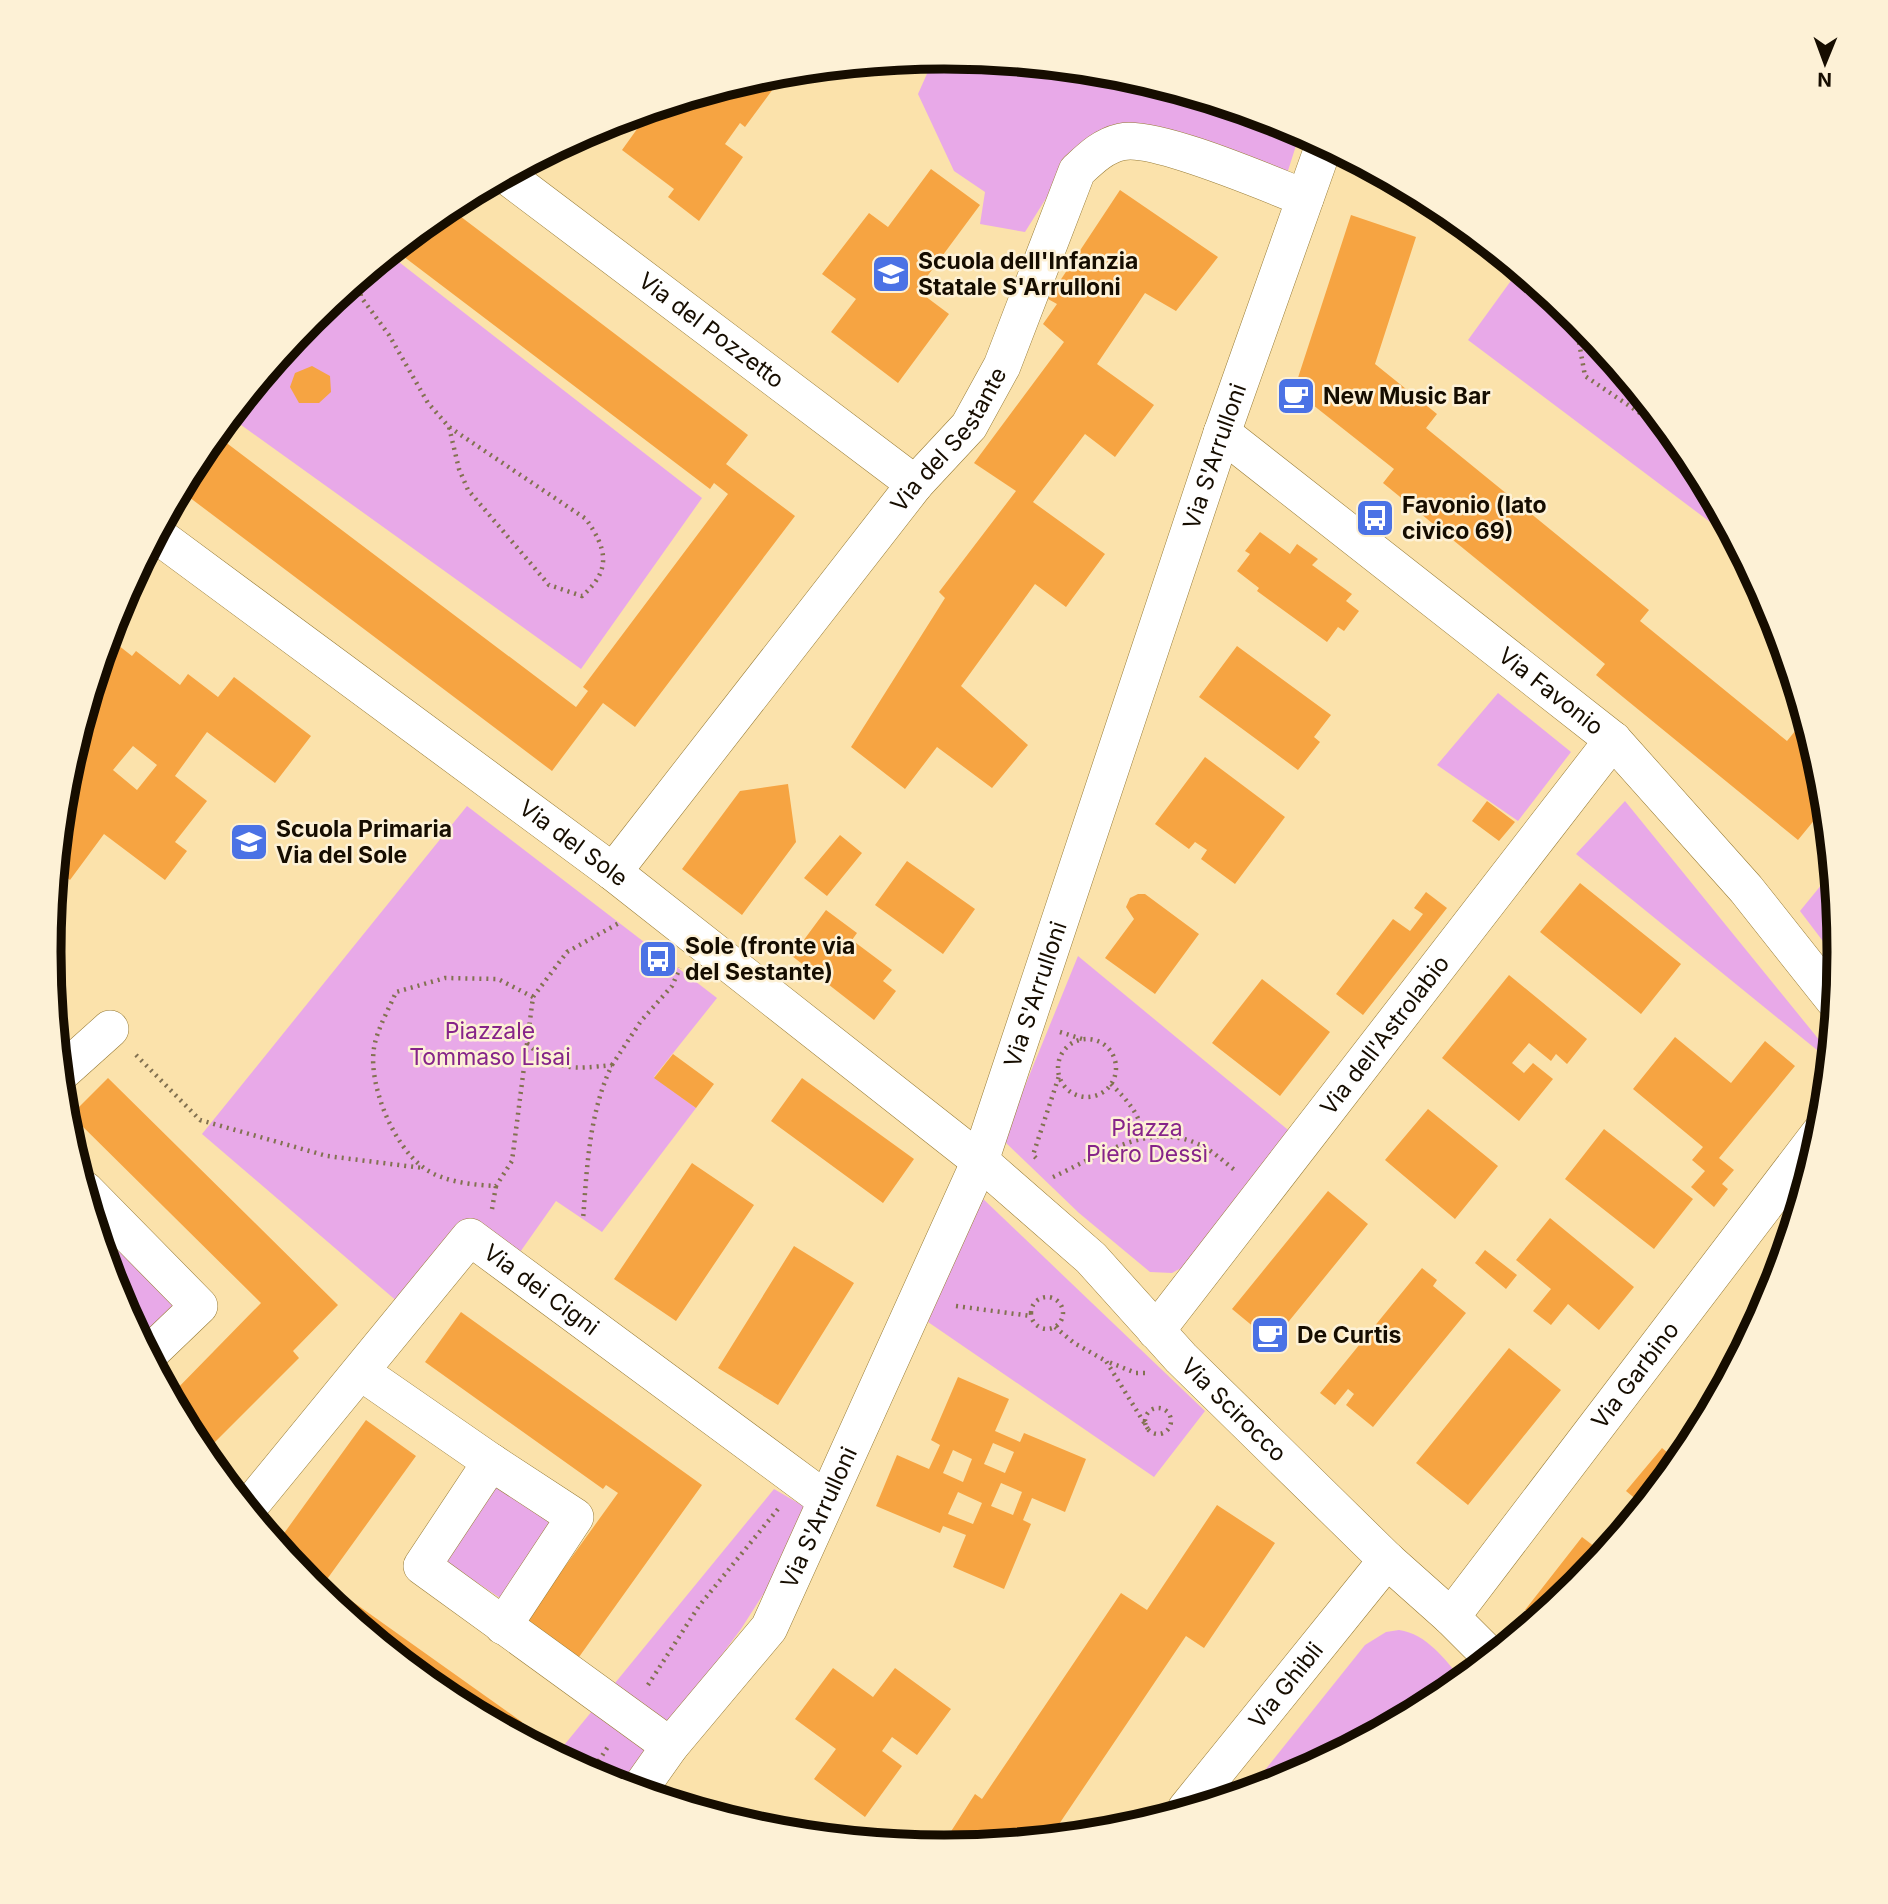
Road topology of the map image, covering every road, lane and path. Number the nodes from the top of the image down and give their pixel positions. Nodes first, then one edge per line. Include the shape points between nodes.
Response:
1 (1321, 154) edge
2 (515, 182) edge
3 (1305, 198) junction
4 (360, 290) edge
5 (1578, 339) edge
6 (1645, 417) edge
7 (449, 427) junction
8 (1222, 433) junction
9 (915, 484) junction
10 (164, 540) edge
11 (1613, 740) junction
12 (612, 872) junction
13 (631, 916) junction
14 (671, 958) dead end
15 (1826, 990) edge
16 (533, 997) junction
17 (110, 1029) joint
18 (527, 1043) junction
19 (612, 1065) junction
20 (69, 1066) edge
21 (1059, 1076) junction
22 (1111, 1084) junction
23 (1144, 1136) junction
24 (1803, 1155) edge
25 (981, 1161) junction
26 (424, 1168) junction
27 (1046, 1169) junction
28 (1014, 1190) junction
29 (1265, 1193) junction
30 (583, 1220) dead end
31 (104, 1222) edge
32 (115, 1241) edge
33 (919, 1293) junction
34 (1031, 1316) junction
35 (1055, 1327) junction
36 (1156, 1331) junction
37 (155, 1348) edge
38 (1181, 1358) junction
39 (1106, 1361) junction
40 (361, 1372) junction
41 (1148, 1429) junction
42 (491, 1462) junction
43 (814, 1492) junction
44 (254, 1501) edge
45 (1387, 1560) junction
46 (1451, 1616) junction
47 (503, 1626) junction
48 (1484, 1650) edge
49 (628, 1716) junction
50 (670, 1746) junction
51 (644, 1782) edge
52 (1195, 1798) edge

1 - 3 street, Via S'Arrulloni
2 - 9 street, Via del Pozzetto
3 - 8 street, Via S'Arrulloni
3 - 9 street, Via del Sestante via 1158,145 1123,141 1098,152 1077,171 1002,366 969,426
4 - 7 path via 428,404
5 - 6 path via 1585,376
7 - 7 path via 586,519 599,538 604,565 599,582 582,596 550,586 468,491
8 - 11 street, Via Favonio
8 - 25 street, Via S'Arrulloni
9 - 12 street, Via del Sestante
10 - 12 street, Via del Sole
11 - 15 street, Via Favonio via 1746,889
11 - 29 street, Via dell'Astrolabio
12 - 13 street, Via del Sole
13 - 16 path via 567,951
13 - 25 street, Via del Sole
14 - 19 path via 681,966 671,986
16 - 18 path
16 - 26 path via 498,979 445,978 396,992 374,1047 374,1081 395,1136
17 - 20 street
17 - 26 path via 200,1120 327,1156
18 - 19 path via 544,1059 573,1070
18 - 26 path via 512,1161 496,1186 467,1184
19 - 30 path via 590,1136
21 - 22 path via 1070,1091 1087,1097
21 - 22 path via 1065,1048 1092,1039 1109,1049 1114,1058
21 - 27 path via 1033,1155
22 - 23 path via 1131,1104
23 - 27 path via 1053,1178
23 - 29 path via 1168,1135 1201,1145
24 - 46 street, Via Garbino
25 - 28 street, Via Scirocco
25 - 33 street, Via S'Arrulloni
27 - 28 path
28 - 36 street, Via Scirocco via 1091,1258
29 - 36 street, Via dell'Astrolabio
31 - 32 street
32 - 37 street via 199,1306
33 - 34 path via 949,1305
33 - 43 street, Via S'Arrulloni
34 - 35 path via 1040,1328
34 - 35 path via 1037,1301 1051,1298 1063,1309
35 - 39 path
36 - 38 street, Via Scirocco
38 - 39 path via 1165,1374 1136,1373
38 - 45 street, Via Scirocco
39 - 41 path
40 - 42 street
40 - 43 street, Via dei Cigni via 470,1237
40 - 44 street, Via dei Cigni
41 - 41 path via 1159,1434 1166,1431 1171,1423 1167,1412 1159,1408 1148,1413
42 - 47 street via 422,1566
42 - 47 street via 575,1517
43 - 49 path via 748,1542 699,1606
43 - 50 street, Via S'Arrulloni via 769,1628
45 - 46 street, Via Scirocco
45 - 52 street, Via Ghibli
46 - 48 street, Via Scirocco
47 - 49 street
49 - 50 street
50 - 51 street, Via S'Arrulloni

